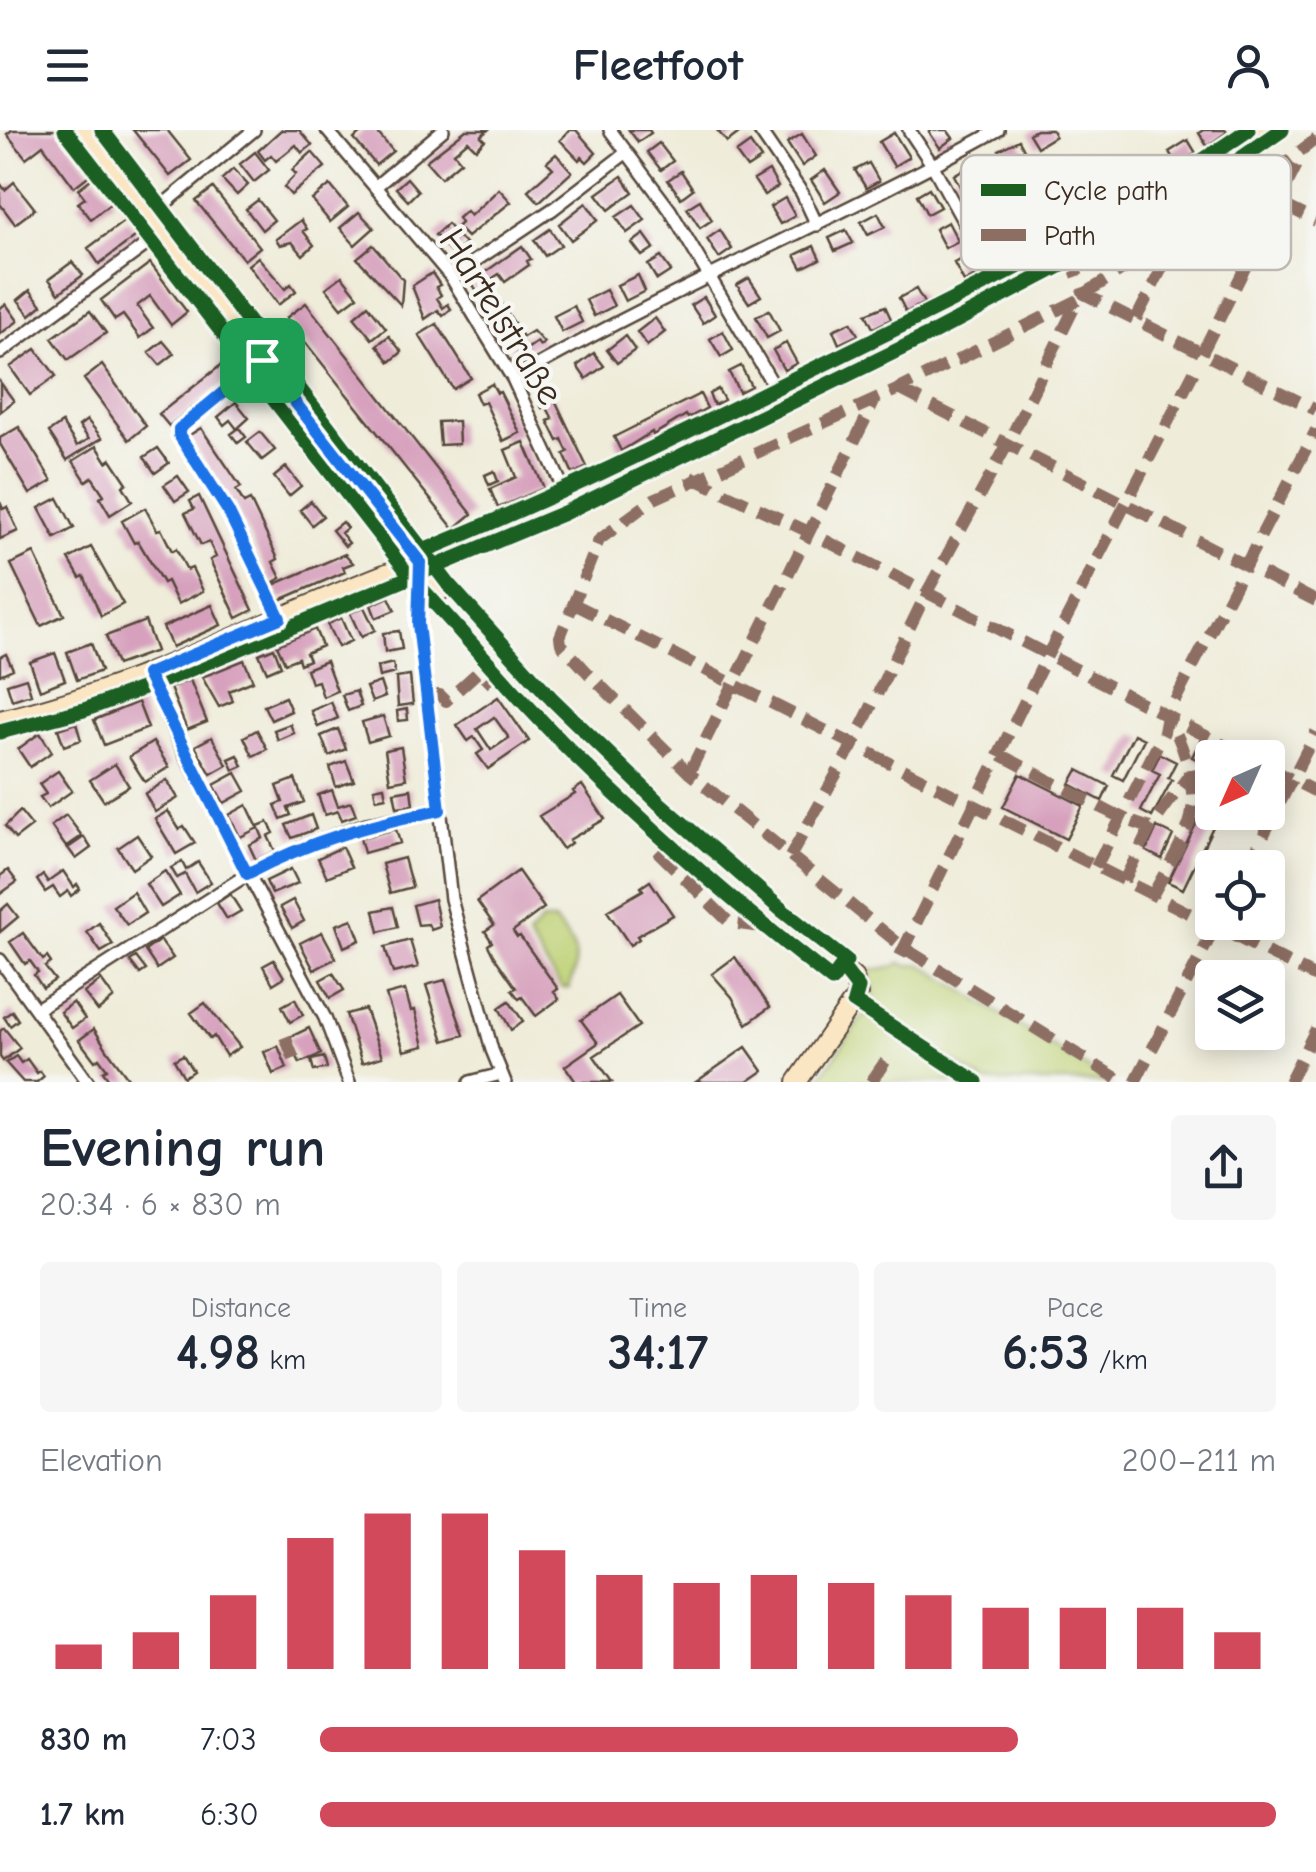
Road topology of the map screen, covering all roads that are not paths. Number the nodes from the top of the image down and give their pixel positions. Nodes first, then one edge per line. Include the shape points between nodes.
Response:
1 (83, 130) edge
2 (254, 130) edge
3 (327, 130) edge
4 (442, 130) edge
5 (610, 130) edge
6 (759, 130) edge
7 (909, 130) edge
8 (998, 130) edge
9 (1268, 130) edge
10 (627, 152) junction
11 (1230, 155) edge
12 (934, 166) junction
13 (375, 186) junction
14 (152, 216) junction
15 (961, 216) edge
16 (818, 224) junction
17 (162, 232) junction
18 (990, 270) edge
19 (1037, 270) edge
20 (711, 276) junction
21 (450, 277) junction
22 (1001, 290) junction
23 (0, 353) edge
24 (262, 360) junction
25 (512, 379) junction
26 (781, 398) junction
27 (569, 502) junction
28 (420, 562) junction
29 (442, 590) dead end
30 (280, 618) junction
31 (147, 674) junction
32 (0, 720) edge
33 (440, 810) junction
34 (247, 874) junction
35 (0, 960) edge
36 (842, 967) dead end
37 (37, 1009) junction
38 (503, 1078) edge
39 (88, 1082) edge
40 (349, 1082) edge
41 (470, 1082) edge
42 (797, 1082) edge

1 - 14 street
2 - 14 street
3 - 13 street, Hartelstraße
4 - 13 street
5 - 10 street
6 - 16 street
7 - 12 street
8 - 12 street
9 - 11 street
10 - 20 street
10 - 21 street
12 - 15 street
12 - 16 street
13 - 21 street, Hartelstraße
14 - 17 street
16 - 20 street
17 - 23 street
17 - 24 street
18 - 22 street
19 - 22 street
20 - 25 street
20 - 26 street
21 - 25 street, Hartelstraße
22 - 26 street
24 - 28 street
24 - 30 street via 179,435 228,511
25 - 27 street, Hartelstraße
26 - 27 street
27 - 28 street
28 - 29 street
28 - 30 street
28 - 33 street via 418,624
30 - 31 street
31 - 32 street
31 - 34 street
33 - 34 street via 366,824
33 - 38 street via 451,899
34 - 37 street
34 - 40 street via 324,1018
35 - 37 street
36 - 42 street via 858,994
37 - 39 street
38 - 41 street

